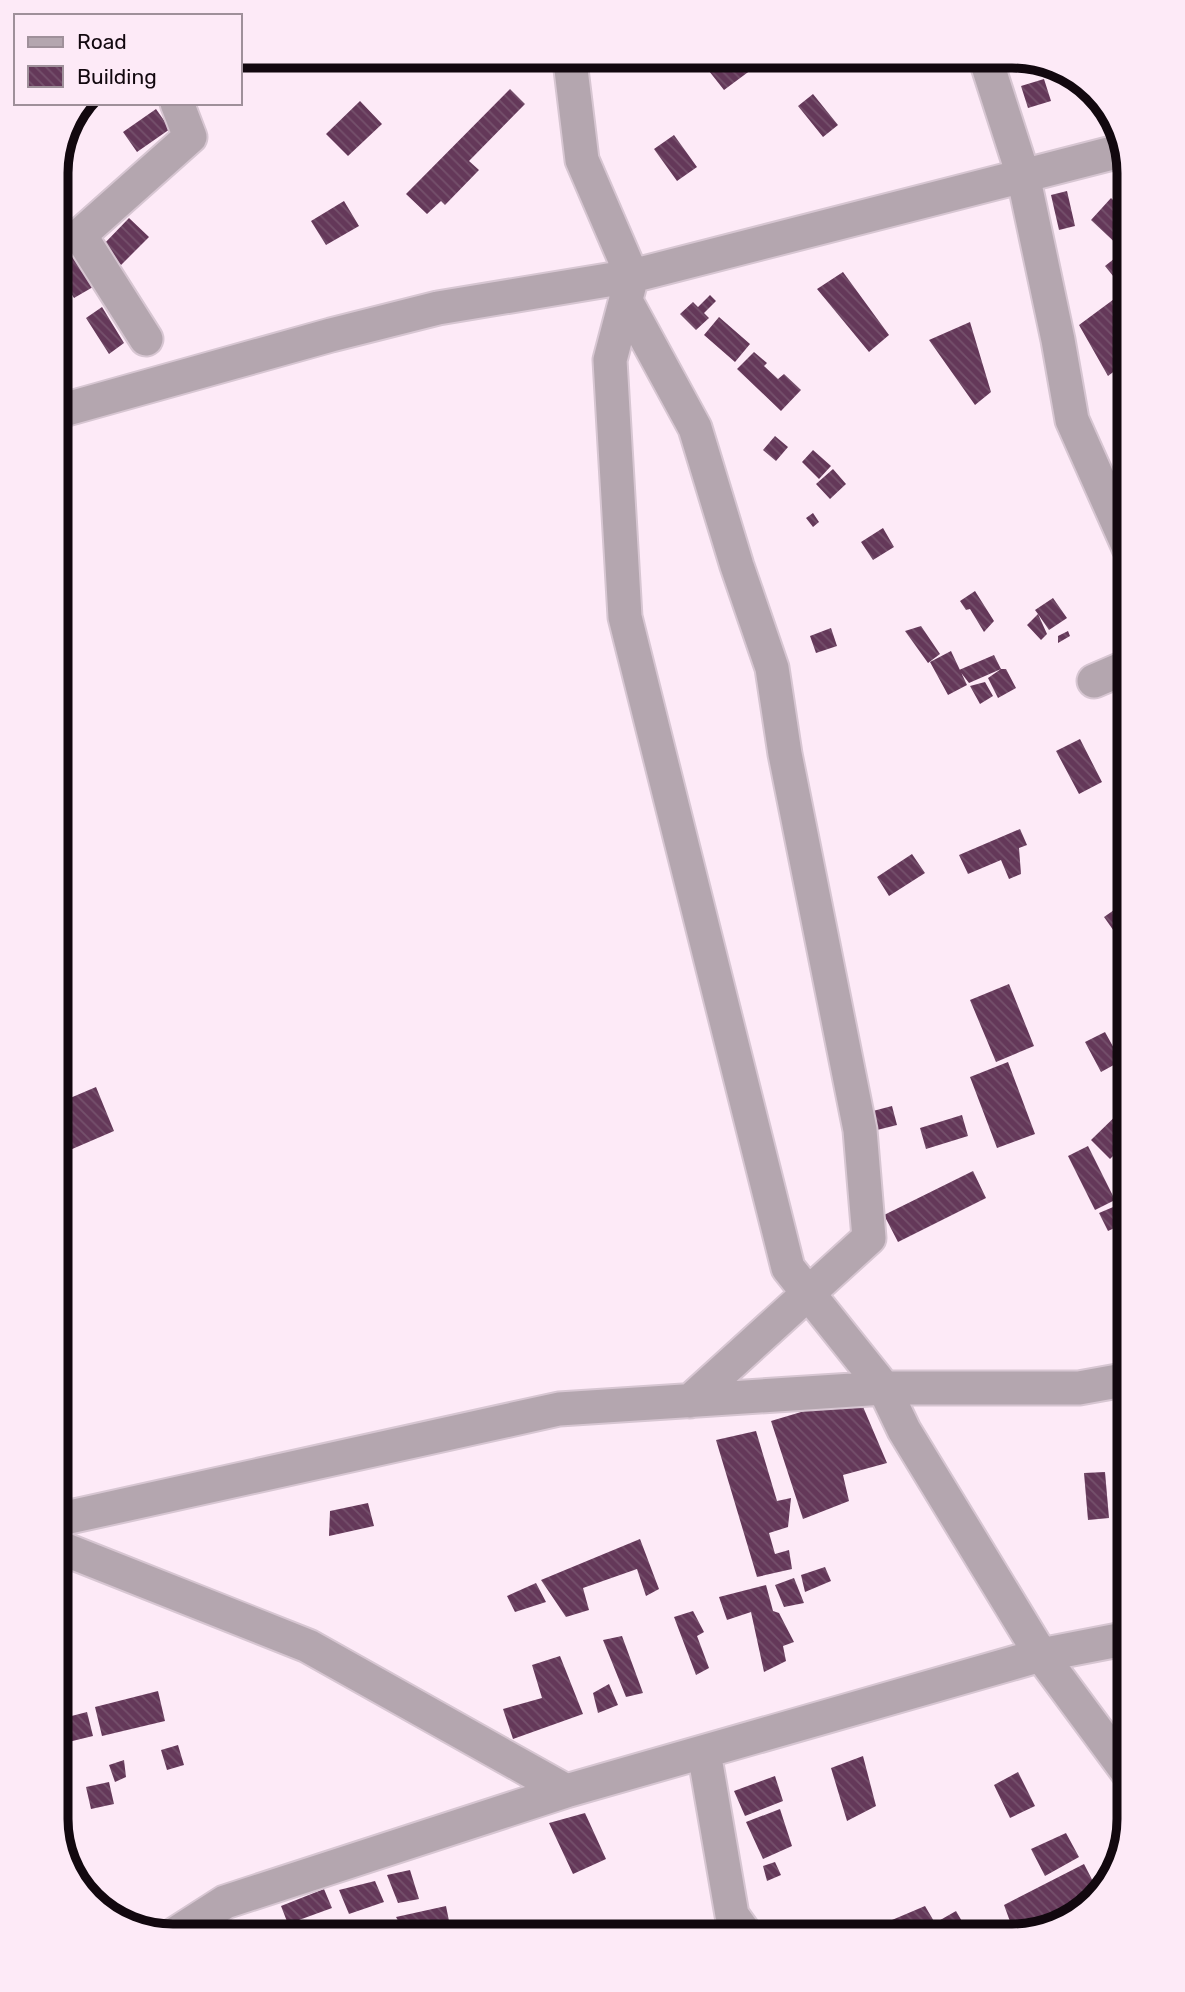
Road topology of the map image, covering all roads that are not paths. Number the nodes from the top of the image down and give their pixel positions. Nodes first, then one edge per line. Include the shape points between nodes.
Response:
1 (571, 68) edge
2 (989, 68) edge
3 (178, 105) edge
4 (1115, 152) edge
5 (1023, 175) junction
6 (629, 288) junction
7 (146, 339) dead end
8 (68, 409) edge
9 (1117, 521) edge
10 (1117, 671) edge
11 (1094, 681) dead end
12 (808, 1294) junction
13 (1117, 1381) edge
14 (884, 1388) junction
15 (690, 1401) junction
16 (68, 1517) edge
17 (68, 1551) edge
18 (1117, 1640) edge
19 (1041, 1655) junction
20 (704, 1752) junction
21 (1117, 1758) edge
22 (566, 1791) junction
23 (191, 1924) edge
24 (738, 1924) edge

1 - 6 street via 582,160
2 - 5 street
3 - 7 street via 190,137 79,235
4 - 5 street
5 - 6 street
5 - 9 street via 1072,420
6 - 8 street via 438,308
6 - 12 street via 610,360 625,617 788,1268
6 - 12 street via 695,428 772,668 860,1130 869,1238
10 - 11 street
12 - 14 street
12 - 15 street
13 - 14 street via 1079,1388
14 - 15 street
14 - 19 street via 904,1430
15 - 16 street via 559,1409
17 - 22 street via 308,1646
18 - 19 street
19 - 20 street
19 - 21 street
20 - 22 street
20 - 24 street via 732,1915
22 - 23 street via 225,1902

